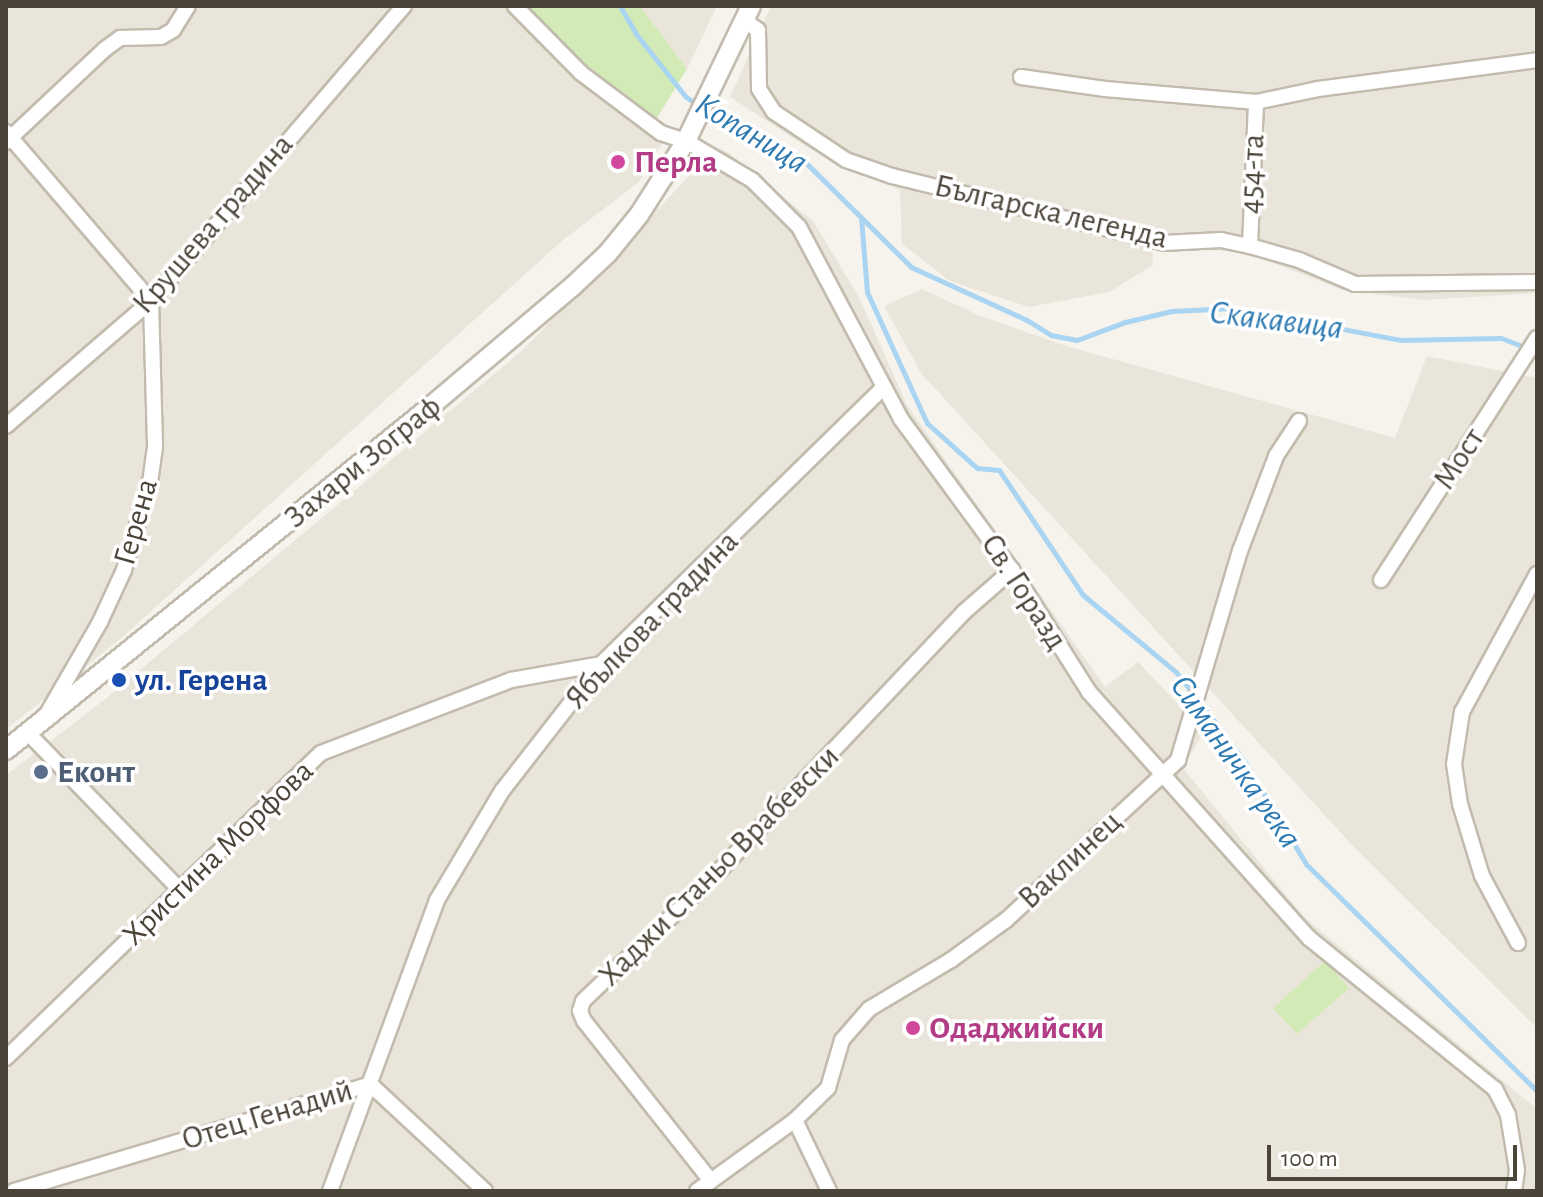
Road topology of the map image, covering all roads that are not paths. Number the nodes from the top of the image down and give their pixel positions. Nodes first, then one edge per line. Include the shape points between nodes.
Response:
1 (188, 6) edge
2 (404, 6) edge
3 (515, 6) edge
4 (747, 13) edge
5 (1537, 60) edge
6 (1021, 77) dead end
7 (1256, 102) junction
8 (690, 133) junction
9 (8, 137) edge
10 (1250, 246) junction
11 (1537, 282) edge
12 (151, 301) junction
13 (1537, 338) edge
14 (884, 387) junction
15 (1299, 421) dead end
16 (6, 426) edge
17 (1012, 570) junction
18 (1537, 574) edge
19 (1381, 580) dead end
20 (601, 664) junction
21 (35, 728) junction
22 (6, 750) edge
23 (1164, 774) junction
24 (180, 890) junction
25 (1518, 943) dead end
26 (6, 1058) edge
27 (370, 1084) junction
28 (795, 1120) junction
29 (711, 1181) junction
30 (14, 1191) edge
31 (330, 1191) edge
32 (485, 1191) edge
33 (697, 1191) edge
34 (829, 1191) edge
35 (1514, 1191) edge

1 - 9 street via 173,30 161,37 120,38
2 - 12 street, Крушева градина
3 - 8 street, Св. Горазд via 581,73 661,133
4 - 8 street, Захари Зограф
4 - 10 street, Българска легенда via 758,30 759,89 774,112 846,160 1164,243 1221,240
5 - 7 street
6 - 7 street
7 - 10 street, 454-та
8 - 14 street, Св. Горазд via 752,180 799,227
8 - 21 street, Захари Зограф via 639,215 573,286
9 - 12 street
10 - 11 street, Българска легенда via 1355,284
12 - 16 street, Крушева градина
12 - 21 street, Герена via 155,447 150,481 124,570 100,622
13 - 19 street, Мост
14 - 17 street, Св. Горазд via 901,419
14 - 20 street, Ябълкова градина
15 - 23 street, Ваклинец via 1276,456 1240,551 1193,720 1178,760
17 - 23 street, Св. Горазд via 1089,692
17 - 29 street, Хаджи Станьо Врабевски via 964,612 722,868 583,1001 584,1021
18 - 25 street via 1462,712 1454,764 1482,876
20 - 24 street, Христина Морфова via 511,680 321,753
20 - 27 street, Ябълкова градина via 502,791 437,900
21 - 22 street, Захари Зограф
21 - 24 street
23 - 28 street, Ваклинец via 1006,920 869,1009 842,1040 828,1088
23 - 35 street, Св. Горазд via 1309,938 1495,1089 1508,1115 1517,1170
24 - 26 street, Христина Морфова
27 - 30 street, Отец Генадий
27 - 31 street, Ябълкова градина
27 - 32 street, Отец Генадий
28 - 29 street, Ваклинец
28 - 34 street
29 - 33 street, Ваклинец

